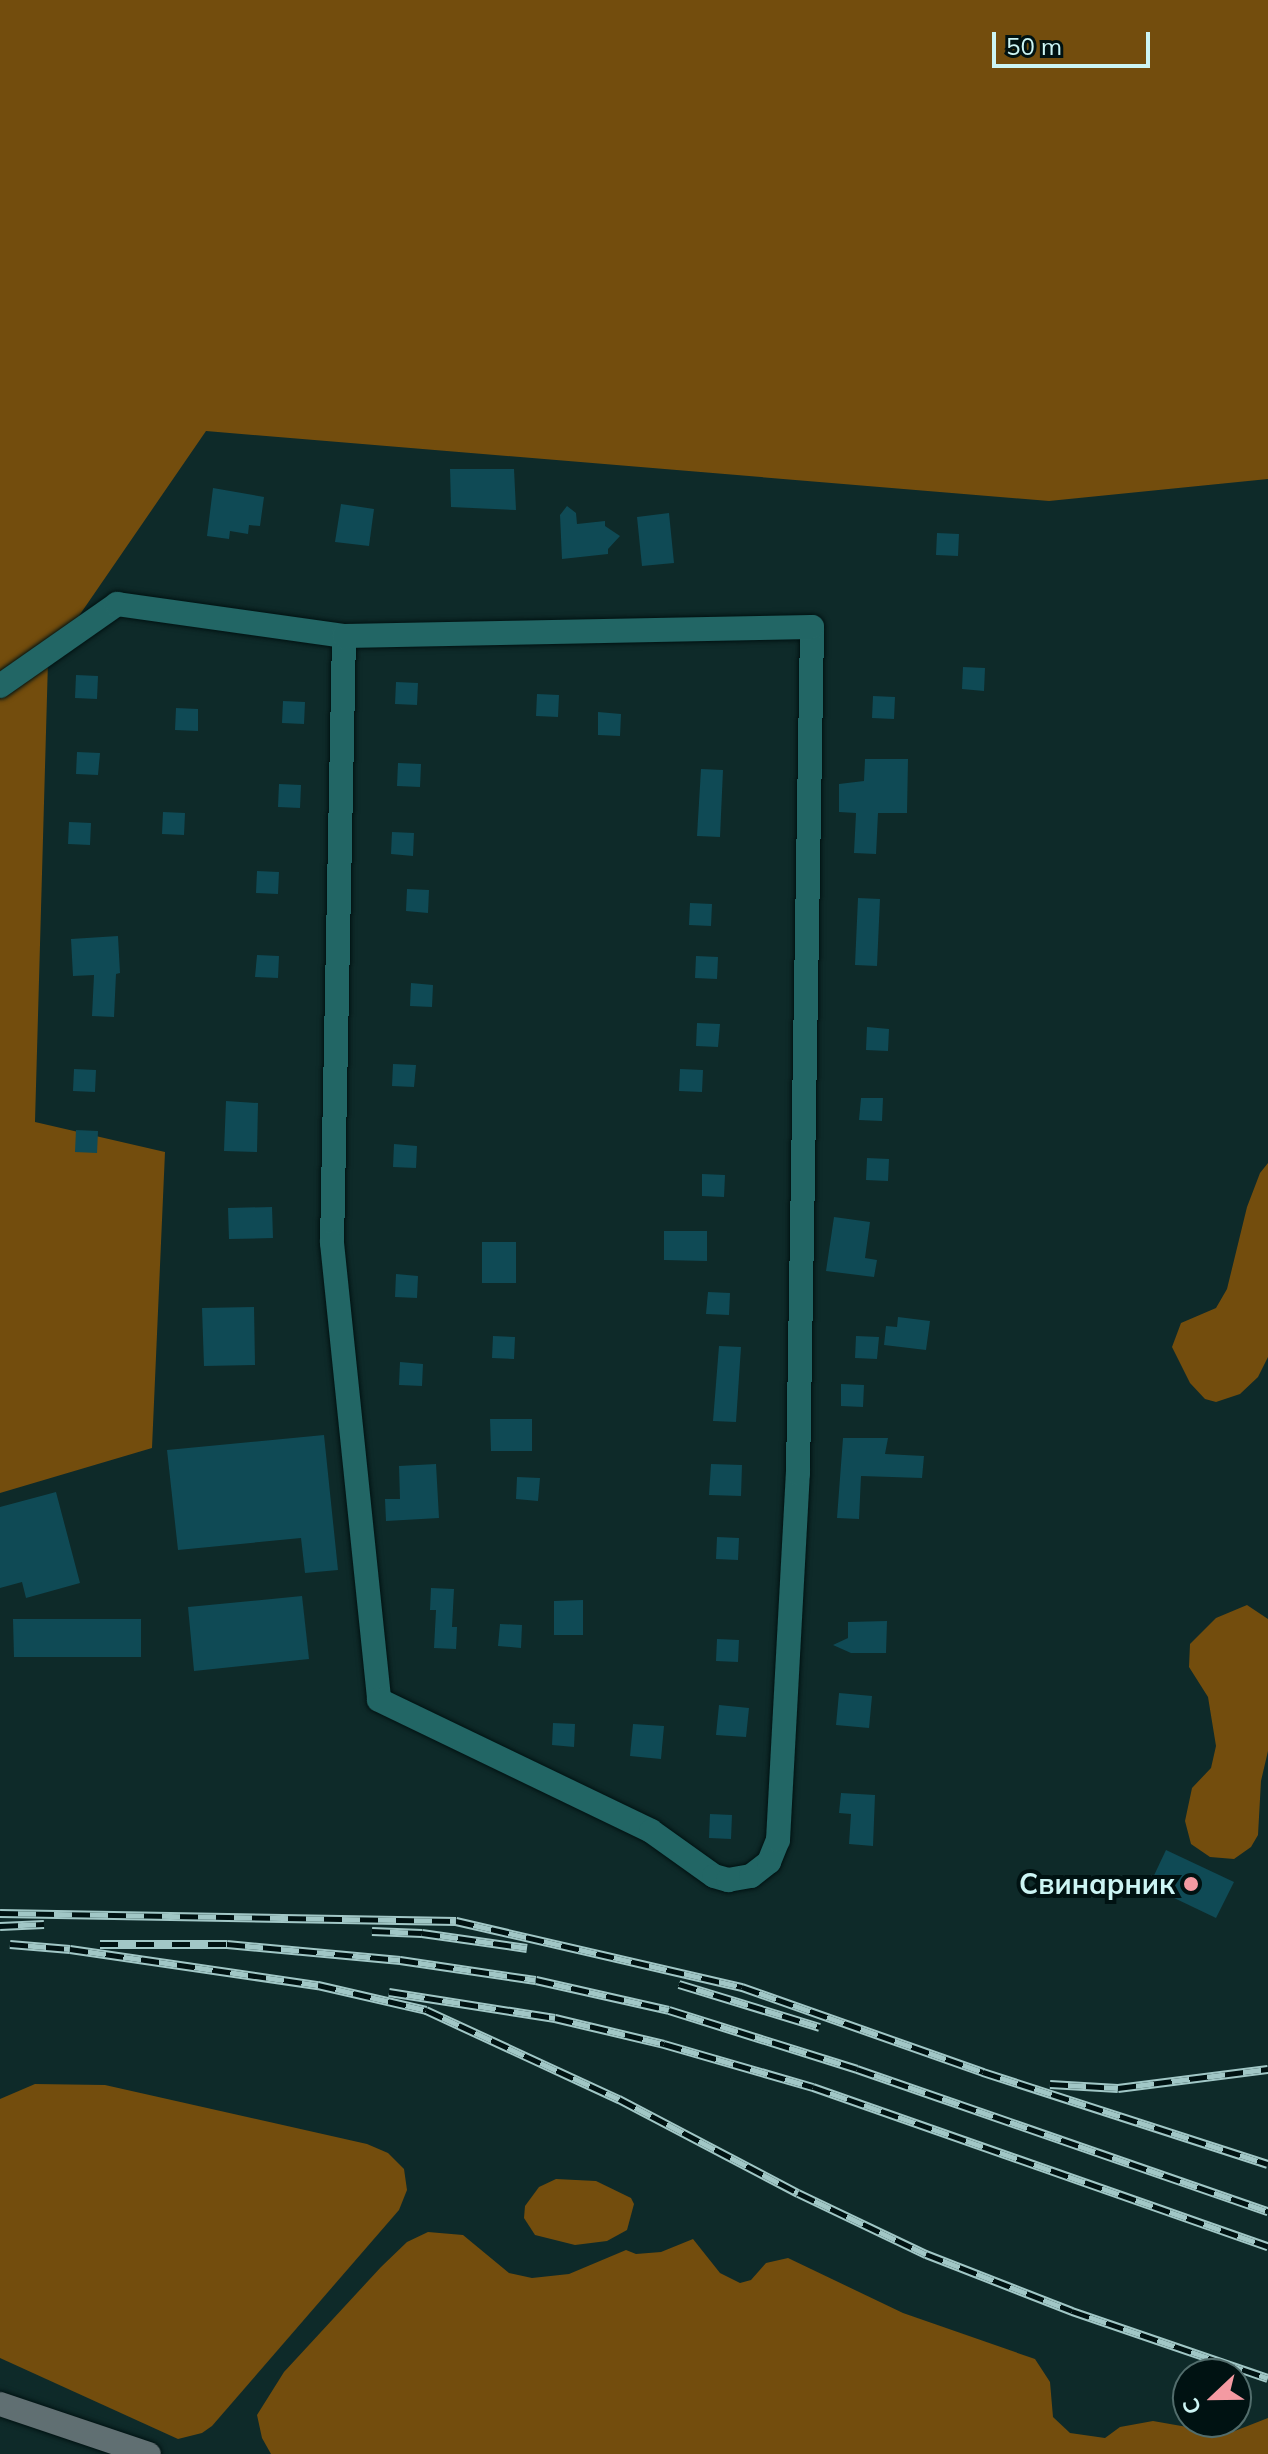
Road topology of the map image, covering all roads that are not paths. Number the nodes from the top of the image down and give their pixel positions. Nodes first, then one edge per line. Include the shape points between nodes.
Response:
1 (344, 636) junction
2 (0, 686) edge
3 (0, 2404) edge
4 (149, 2454) edge

1 - 1 street via 812,627 798,1473 778,1840 769,1862 751,1876 714,1876 651,1831 379,1700 332,1243
1 - 2 street via 117,604
3 - 4 street

